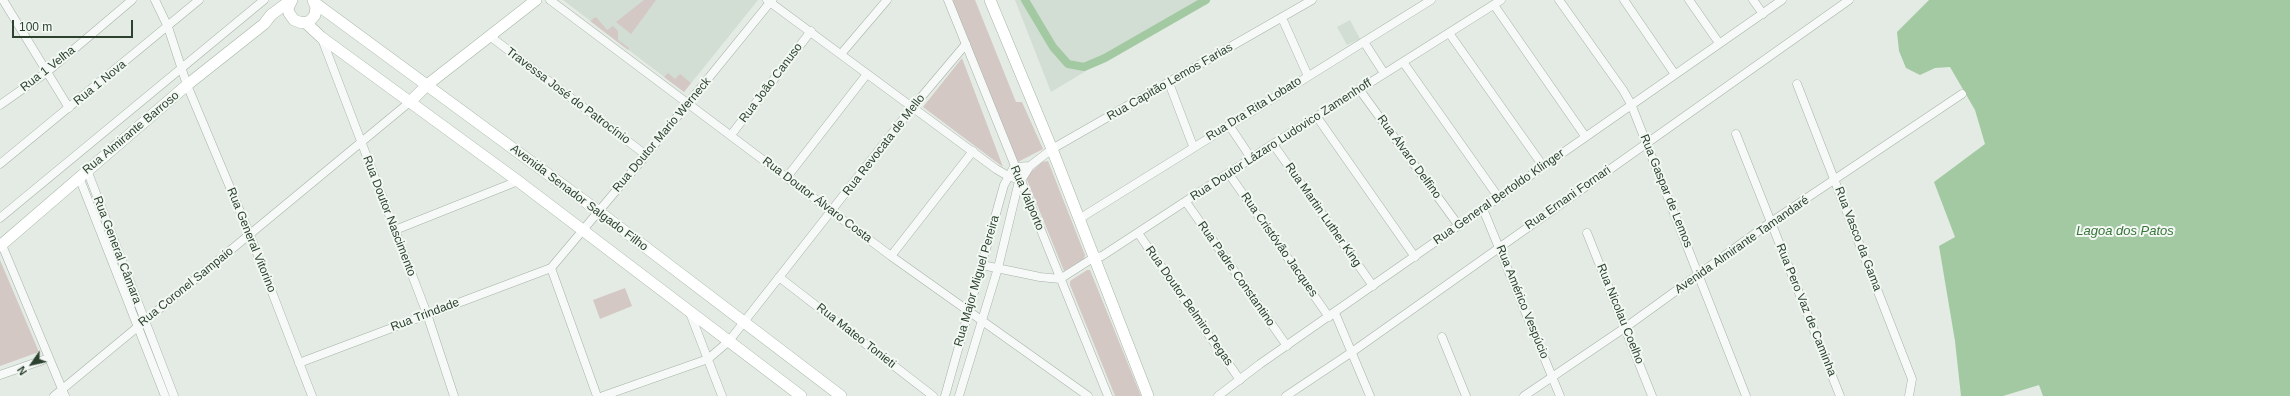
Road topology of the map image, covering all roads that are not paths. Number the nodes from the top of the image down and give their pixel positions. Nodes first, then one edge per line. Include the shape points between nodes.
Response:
1 (3, 0) edge
2 (132, 0) edge
3 (155, 0) edge
4 (199, 0) edge
5 (264, 0) edge
6 (291, 0) edge
7 (536, 0) edge
8 (550, 0) edge
9 (887, 0) edge
10 (948, 0) edge
11 (990, 0) edge
12 (1312, 0) edge
13 (1431, 0) edge
14 (1559, 0) edge
15 (1624, 0) edge
16 (1689, 0) edge
17 (1752, 0) edge
18 (1782, 0) edge
19 (1849, 0) edge
20 (316, 1) edge
21 (770, 1) edge
22 (1497, 2) edge
23 (1417, 4) edge
24 (1762, 14) junction
25 (291, 18) junction
26 (1282, 18) junction
27 (306, 23) junction
28 (264, 24) junction
29 (168, 27) junction
30 (811, 31) junction
31 (1449, 33) junction
32 (321, 37) junction
33 (491, 37) junction
34 (1364, 42) junction
35 (1719, 43) junction
36 (966, 44) junction
37 (842, 54) junction
38 (1403, 62) junction
39 (180, 67) junction
40 (46, 72) junction
41 (1384, 73) junction
42 (1674, 73) junction
43 (867, 74) junction
44 (1308, 76) junction
45 (1169, 83) junction
46 (1797, 84) dead end
47 (187, 85) junction
48 (427, 85) junction
49 (1360, 89) junction
50 (1962, 94) dead end
51 (411, 101) junction
52 (688, 104) junction
53 (1631, 104) junction
54 (0, 105) edge
55 (69, 108) junction
56 (912, 108) junction
57 (1317, 117) junction
58 (1229, 126) junction
59 (1736, 134) dead end
60 (731, 135) junction
61 (1585, 136) junction
62 (361, 141) junction
63 (1646, 142) junction
64 (1272, 144) junction
65 (1193, 146) junction
66 (1052, 149) junction
67 (973, 150) junction
68 (646, 155) junction
69 (1251, 158) junction
70 (0, 164) edge
71 (1030, 166) junction
72 (1544, 166) junction
73 (1014, 168) junction
74 (83, 174) junction
75 (1229, 174) junction
76 (1008, 176) junction
77 (787, 177) junction
78 (1020, 180) junction
79 (1835, 180) junction
80 (518, 181) junction
81 (1499, 198) junction
82 (1186, 202) junction
83 (1484, 209) junction
84 (832, 210) junction
85 (598, 211) junction
86 (0, 218) edge
87 (1079, 219) junction
88 (1771, 222) junction
89 (1459, 226) junction
90 (395, 230) junction
91 (582, 232) junction
92 (1138, 233) junction
93 (1587, 233) dead end
94 (250, 235) junction
95 (1, 246) edge
96 (1500, 246) junction
97 (891, 256) junction
98 (1415, 257) junction
99 (1093, 258) junction
100 (982, 265) junction
101 (550, 268) junction
102 (998, 268) junction
103 (1699, 275) junction
104 (779, 277) junction
105 (1060, 279) junction
106 (1373, 286) junction
107 (690, 312) junction
108 (968, 312) junction
109 (427, 314) junction
110 (1332, 315) junction
111 (145, 320) junction
112 (983, 320) junction
113 (743, 322) junction
114 (137, 327) junction
115 (1626, 327) junction
116 (1442, 337) dead end
117 (729, 341) junction
118 (1287, 346) junction
119 (1352, 352) junction
120 (49, 358) junction
121 (708, 359) junction
122 (299, 363) junction
123 (0, 376) edge
124 (1552, 377) junction
125 (1240, 380) junction
126 (63, 393) edge
127 (961, 395) edge
128 (54, 396) edge
129 (165, 396) edge
130 (174, 396) edge
131 (312, 396) edge
132 (454, 396) edge
133 (597, 396) edge
134 (603, 396) edge
135 (722, 396) edge
136 (800, 396) edge
137 (841, 396) edge
138 (933, 396) edge
139 (945, 396) edge
140 (1088, 396) edge
141 (1108, 396) edge
142 (1148, 396) edge
143 (1218, 396) edge
144 (1286, 396) edge
145 (1370, 396) edge
146 (1466, 396) edge
147 (1524, 396) edge
148 (1560, 396) edge
149 (1652, 396) edge
150 (1746, 396) edge
151 (1840, 396) edge
152 (1909, 396) edge

1 - 40 street
2 - 40 street, Rua 1 Velha
3 - 29 street, Rua General Vitorino
4 - 29 street, Rua 1 Nova
5 - 39 street, Rua Almirante Barroso
6 - 25 main road via 288,8
6 - 28 main road, Rua Almirante Barroso via 271,15
7 - 33 main road
8 - 52 street, Rua Doutor Álvaro Costa
9 - 37 street
10 - 36 street, Rua Valporto
11 - 66 main road
12 - 26 street, Rua Capitão Lemos Farias
13 - 23 street, Rua Dra Rita Lobato
14 - 53 street, Rua Gaspar de Lemos
15 - 42 street
16 - 35 street
17 - 24 street
18 - 24 street, Rua General Bertoldo Klinger
19 - 63 street, Rua Ernani Fornari
20 - 27 main road via 315,15
20 - 48 main road, Avenida Senador Salgado Filho
21 - 30 street
21 - 52 street, Rua Doutor Mario Werneck
22 - 31 street, Rua Doutor Lázaro Ludovico Zamenhoff
22 - 61 street
23 - 34 street, Rua Dra Rita Lobato
24 - 35 street, Rua General Bertoldo Klinger
25 - 27 main road
25 - 28 main road, Rua Almirante Barroso
26 - 44 street
26 - 45 street, Rua Capitão Lemos Farias
27 - 32 main road, Avenida Senador Salgado Filho
28 - 47 main road, Rua Almirante Barroso
29 - 39 street, Rua General Vitorino
29 - 55 street, Rua 1 Nova
30 - 37 street
30 - 60 street, Rua João Canuso
31 - 38 street, Rua Doutor Lázaro Ludovico Zamenhoff
31 - 72 street
32 - 51 main road, Avenida Senador Salgado Filho
32 - 62 street, Rua Doutor Nascimento
33 - 48 main road
33 - 68 street, Travessa José do Patrocínio
34 - 41 street
34 - 44 street, Rua Dra Rita Lobato
35 - 42 street, Rua General Bertoldo Klinger
36 - 56 street, Rua Revocata de Mello
36 - 73 street, Rua Valporto
37 - 43 street
38 - 41 street, Rua Doutor Lázaro Ludovico Zamenhoff
38 - 81 street
39 - 47 street, Rua General Vitorino
39 - 86 street, Rua Almirante Barroso
40 - 54 street, Rua 1 Velha
40 - 55 street
41 - 49 street, Rua Doutor Lázaro Ludovico Zamenhoff
42 - 53 street, Rua General Bertoldo Klinger
43 - 56 street
43 - 77 street
44 - 58 street, Rua Dra Rita Lobato
45 - 65 street
45 - 66 street, Rua Capitão Lemos Farias
46 - 79 street, Rua Vasco da Gama
47 - 74 main road, Rua Almirante Barroso
47 - 94 street, Rua General Vitorino
48 - 51 main road
48 - 85 main road, Avenida Senador Salgado Filho
49 - 57 street, Rua Doutor Lázaro Ludovico Zamenhoff
49 - 89 street, Rua Álvaro Delfino
50 - 79 street, Avenida Almirante Tamandaré
51 - 62 street, Rua Coronel Sampaio
51 - 80 main road, Avenida Senador Salgado Filho
52 - 60 street, Rua Doutor Álvaro Costa
52 - 68 street, Rua Doutor Mario Werneck
53 - 61 street, Rua General Bertoldo Klinger
53 - 63 street, Rua Gaspar de Lemos
55 - 70 street, Rua 1 Nova
56 - 67 street
56 - 84 street, Rua Revocata de Mello
57 - 64 street, Rua Doutor Lázaro Ludovico Zamenhoff
57 - 98 street
58 - 65 street, Rua Dra Rita Lobato
58 - 69 street
59 - 88 street, Rua Pero Vaz de Caminha
60 - 77 street, Rua Doutor Álvaro Costa
61 - 72 street, Rua General Bertoldo Klinger
62 - 90 street, Rua Doutor Nascimento
62 - 94 street, Rua Coronel Sampaio
63 - 96 street, Rua Ernani Fornari
63 - 103 street, Rua Gaspar de Lemos
64 - 69 street, Rua Doutor Lázaro Ludovico Zamenhoff
64 - 106 street, Rua Martin Luther King
65 - 87 street, Rua Dra Rita Lobato
66 - 71 street, Rua Capitão Lemos Farias
66 - 87 main road
67 - 76 street
67 - 97 street
68 - 85 street, Rua Doutor Mario Werneck
69 - 75 street, Rua Doutor Lázaro Ludovico Zamenhoff
71 - 73 street
71 - 78 street, Rua Capitão Lemos Farias
72 - 81 street, Rua General Bertoldo Klinger
73 - 76 street, Rua Major Miguel Pereira
73 - 78 street, Rua Valporto
74 - 95 main road, Rua Almirante Barroso
74 - 111 street, Rua General Câmara
74 - 114 street, Rua General Câmara
75 - 82 street, Rua Doutor Lázaro Ludovico Zamenhoff
75 - 110 street, Rua Cristóvão Jacques
76 - 78 street
76 - 100 street, Rua Major Miguel Pereira
77 - 84 street, Rua Doutor Álvaro Costa
78 - 102 street, Rua Major Miguel Pereira
78 - 105 street, Rua Valporto
79 - 88 street, Avenida Almirante Tamandaré
79 - 152 street, Rua Vasco da Gama via 1912,379
80 - 90 street
80 - 91 main road, Avenida Senador Salgado Filho
81 - 83 street, Rua General Bertoldo Klinger
82 - 92 street, Rua Doutor Lázaro Ludovico Zamenhoff
82 - 118 street, Rua Padre Constantino
83 - 89 street, Rua General Bertoldo Klinger
83 - 96 street, Rua Américo Vespúcio
84 - 97 street, Rua Doutor Álvaro Costa
84 - 104 street, Rua Revocata de Mello
85 - 91 street, Rua Doutor Mario Werneck
85 - 113 main road, Avenida Senador Salgado Filho
87 - 99 main road
88 - 103 street, Avenida Almirante Tamandaré
88 - 151 street, Rua Pero Vaz de Caminha
89 - 98 street, Rua General Bertoldo Klinger
90 - 109 street, Rua Doutor Nascimento
91 - 101 street, Rua Doutor Mario Werneck
91 - 107 main road, Avenida Senador Salgado Filho
92 - 99 street, Rua Doutor Lázaro Ludovico Zamenhoff via 1102,256
92 - 125 street, Rua Doutor Belmiro Pegas
93 - 115 street, Rua Nicolau Coelho
94 - 111 street, Rua Coronel Sampaio
94 - 122 street, Rua General Vitorino
95 - 120 street
96 - 119 street, Rua Ernani Fornari
96 - 124 street, Rua Américo Vespúcio
97 - 108 street, Rua Doutor Álvaro Costa
98 - 106 street, Rua General Bertoldo Klinger
99 - 105 street, Rua Doutor Lázaro Ludovico Zamenhoff
99 - 142 main road
100 - 102 street
100 - 108 street, Rua Major Miguel Pereira
101 - 109 street, Rua Trindade
101 - 133 street
102 - 105 street via 1040,278
102 - 112 street, Rua Major Miguel Pereira
103 - 115 street, Avenida Almirante Tamandaré
103 - 150 street, Rua Gaspar de Lemos
104 - 113 street, Rua Revocata de Mello
104 - 138 street, Rua Mateo Tonieti
105 - 141 street, Rua Valporto
106 - 110 street, Rua General Bertoldo Klinger
107 - 117 main road, Avenida Senador Salgado Filho
107 - 121 street
108 - 112 street, Rua Doutor Álvaro Costa
108 - 139 street, Rua Major Miguel Pereira
109 - 122 street, Rua Trindade
109 - 132 street, Rua Doutor Nascimento
110 - 118 street, Rua General Bertoldo Klinger
110 - 119 street, Rua Cristóvão Jacques
111 - 114 street, Rua Coronel Sampaio
111 - 130 street, Rua General Câmara
112 - 127 street, Rua Major Miguel Pereira
112 - 140 street, Rua Doutor Álvaro Costa
113 - 117 street, Rua Revocata de Mello
113 - 137 main road, Avenida Senador Salgado Filho
114 - 126 street, Rua Coronel Sampaio
114 - 129 street, Rua General Câmara
115 - 124 street, Avenida Almirante Tamandaré
115 - 149 street, Rua Nicolau Coelho
116 - 146 street
117 - 121 street, Rua Revocata de Mello
117 - 136 main road, Avenida Senador Salgado Filho
118 - 125 street, Rua General Bertoldo Klinger
119 - 144 street, Rua Ernani Fornari
119 - 145 street, Rua Cristóvão Jacques
120 - 123 street
120 - 126 street
121 - 134 street
121 - 135 street
122 - 131 street, Rua General Vitorino
124 - 147 street, Avenida Almirante Tamandaré
124 - 148 street, Rua Américo Vespúcio
125 - 143 street, Rua General Bertoldo Klinger
126 - 128 street, Rua Coronel Sampaio

